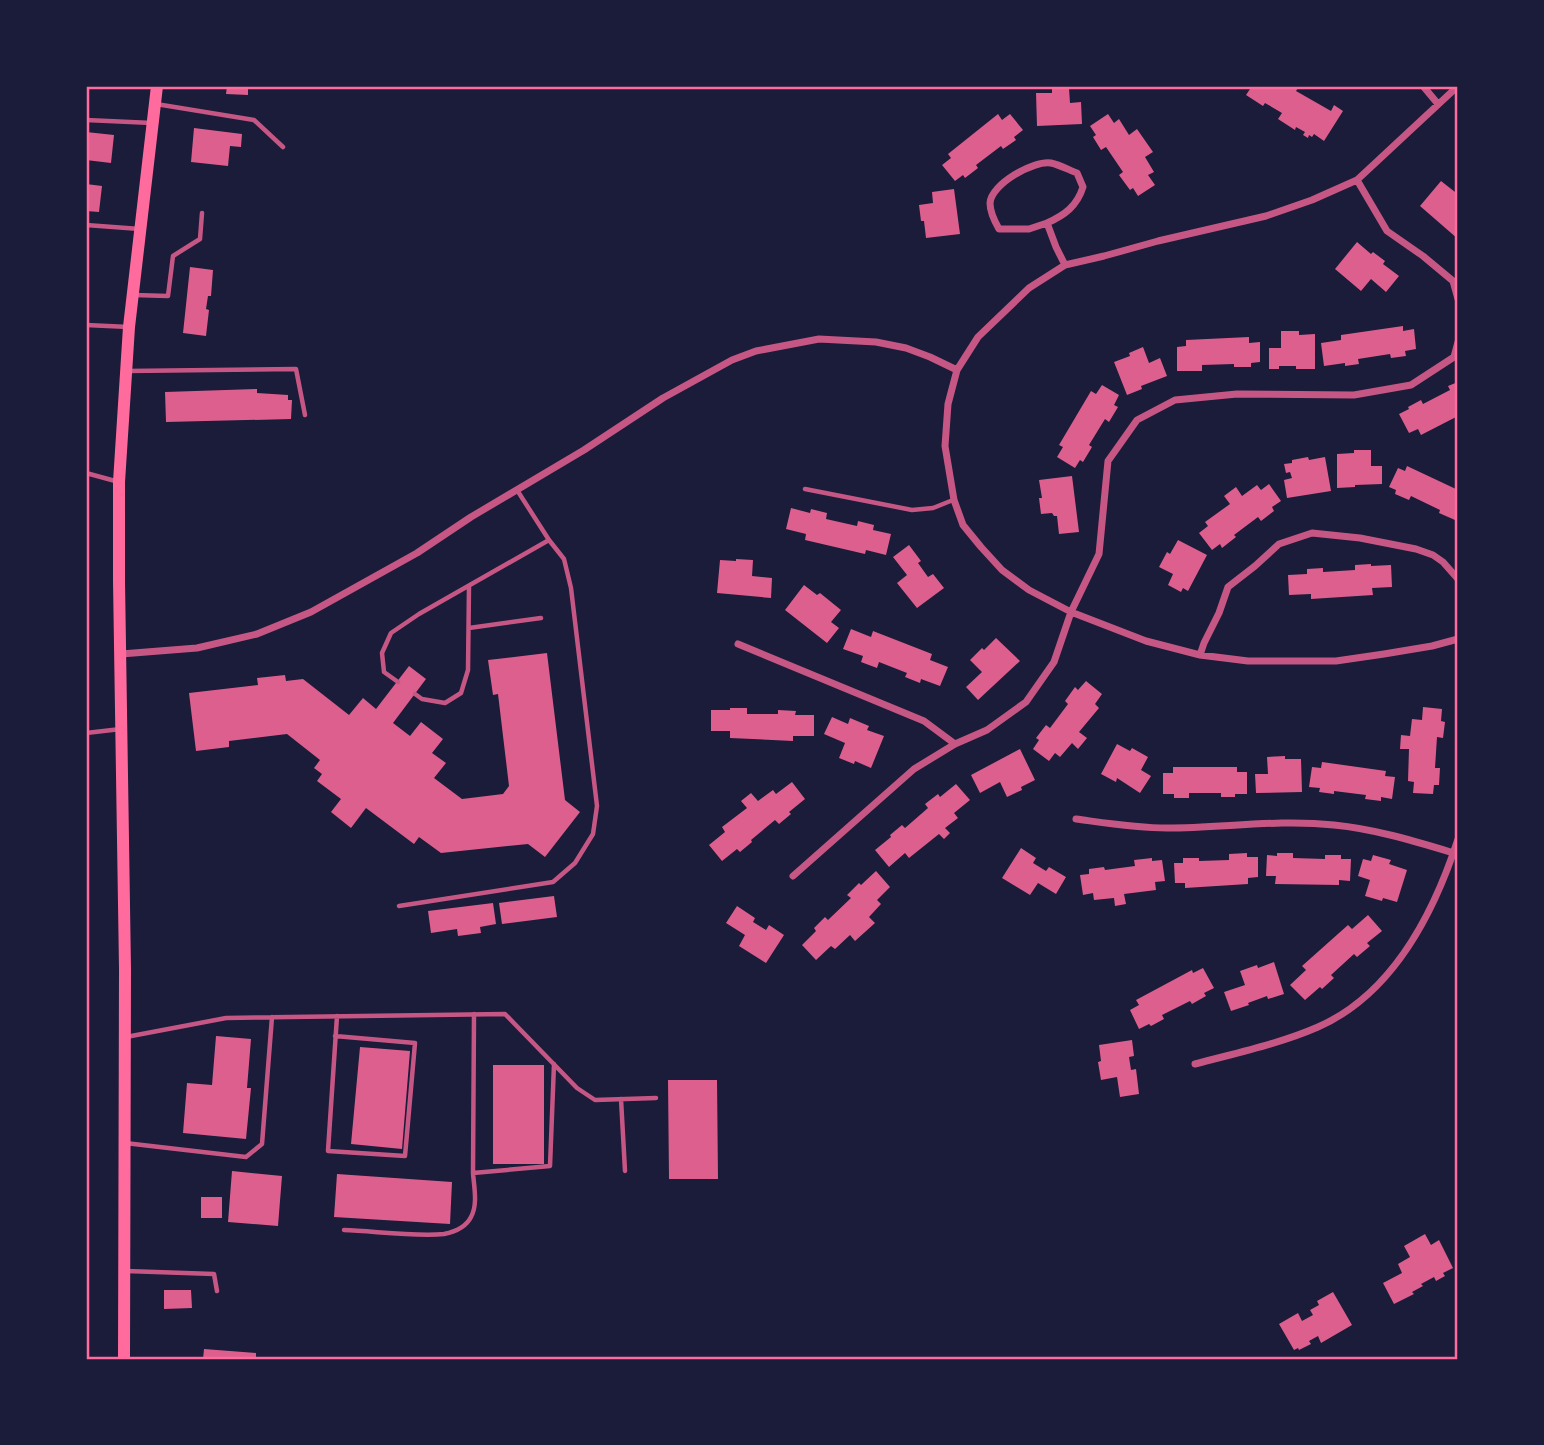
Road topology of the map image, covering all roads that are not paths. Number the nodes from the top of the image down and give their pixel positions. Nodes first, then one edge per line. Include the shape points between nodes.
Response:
1 (157, 86) edge
2 (1423, 86) edge
3 (1458, 86) edge
4 (155, 104) junction
5 (1438, 104) junction
6 (86, 120) edge
7 (153, 122) junction
8 (283, 147) dead end
9 (1357, 180) junction
10 (202, 213) dead end
11 (1047, 223) junction
12 (86, 225) edge
13 (141, 229) junction
14 (1065, 265) junction
15 (133, 295) junction
16 (1458, 299) edge
17 (86, 325) edge
18 (130, 327) junction
19 (1458, 342) edge
20 (957, 370) junction
21 (127, 371) junction
22 (304, 415) dead end
23 (86, 473) edge
24 (119, 482) junction
25 (806, 489) dead end
26 (517, 490) junction
27 (954, 500) junction
28 (549, 540) junction
29 (1458, 579) edge
30 (468, 586) junction
31 (1071, 612) junction
32 (541, 618) dead end
33 (469, 628) junction
34 (1458, 639) edge
35 (738, 644) dead end
36 (121, 654) junction
37 (1200, 654) junction
38 (398, 682) dead end
39 (415, 694) dead end
40 (122, 729) junction
41 (86, 733) edge
42 (955, 744) junction
43 (1076, 819) dead end
44 (1458, 839) edge
45 (1454, 853) junction
46 (793, 876) dead end
47 (399, 906) dead end
48 (474, 1014) junction
49 (337, 1016) junction
50 (272, 1017) junction
51 (335, 1036) junction
52 (126, 1037) junction
53 (554, 1064) junction
54 (1195, 1064) dead end
55 (656, 1098) dead end
56 (621, 1099) junction
57 (125, 1143) junction
58 (625, 1171) dead end
59 (473, 1173) junction
60 (344, 1230) dead end
61 (125, 1271) junction
62 (217, 1291) dead end
63 (124, 1359) edge

1 - 4 main road
2 - 5 street
3 - 5 street
4 - 7 main road
4 - 8 lane via 254,120
5 - 9 street
6 - 7 lane
7 - 13 main road
9 - 14 street via 1266,216
9 - 16 street via 1387,231 1453,281
10 - 15 lane via 200,239 173,256 168,296
11 - 11 street via 1062,216 1080,196 1083,187 1077,173 1050,163 1035,165 1002,182 993,193 990,202 999,229 1029,229
11 - 14 street
12 - 13 lane
13 - 15 main road
14 - 20 street via 1029,288 978,337
15 - 18 main road
17 - 18 lane
18 - 21 main road
19 - 31 street via 1454,357 1411,385 1354,395 1237,394 1175,400 1137,420 1108,461 1099,554
20 - 26 street via 906,348 876,342 819,339 756,351 663,398
20 - 27 street via 948,404 945,446
21 - 22 lane via 296,369
21 - 24 main road
23 - 24 lane
24 - 36 main road
25 - 27 lane via 912,510
26 - 28 lane
26 - 36 street via 323,605 257,634 197,648
27 - 31 street via 963,525 1002,570
28 - 30 lane
28 - 47 lane via 564,559 571,588 597,806 593,834 575,863 553,882
29 - 37 street via 1443,562 1416,549 1311,533 1279,544 1228,587
30 - 33 lane
30 - 38 lane via 391,633 382,653 384,672
31 - 37 street via 1146,641
31 - 42 street via 1054,662 1026,702 987,730
32 - 33 lane
33 - 39 lane via 468,670 461,693 444,703
34 - 37 street via 1336,661 1248,661
35 - 42 street via 924,721
36 - 40 main road
40 - 41 lane
40 - 52 main road
42 - 46 street via 914,769
43 - 45 street via 1145,828 1288,822 1332,825 1395,835
44 - 45 street
45 - 54 street via 1409,947 1350,1009 1303,1033
48 - 49 lane
48 - 53 lane via 505,1014
48 - 59 lane
49 - 50 lane
49 - 51 lane
50 - 52 lane via 226,1018
50 - 57 lane via 262,1144 246,1157
51 - 51 lane via 328,1151 405,1156 415,1043
52 - 57 main road
53 - 56 lane via 595,1100
53 - 59 lane via 550,1166
55 - 56 lane
56 - 58 lane
57 - 61 main road
59 - 60 lane via 475,1201 471,1218 460,1229 446,1234
61 - 62 lane via 214,1274
61 - 63 main road

